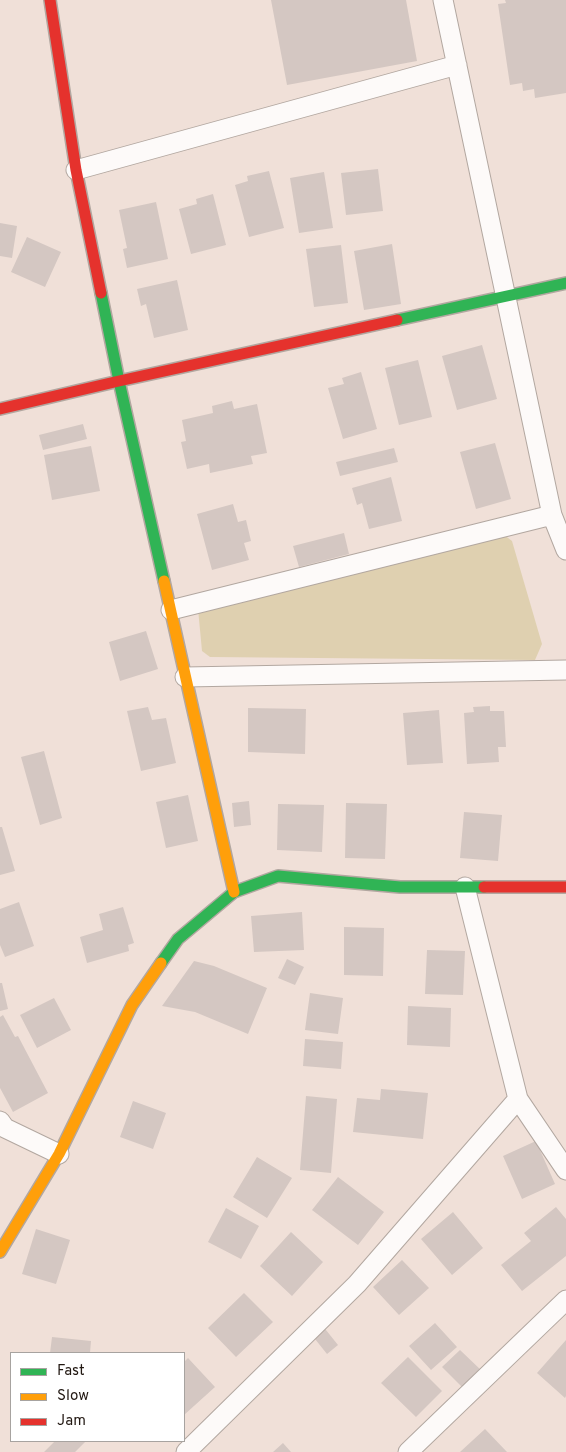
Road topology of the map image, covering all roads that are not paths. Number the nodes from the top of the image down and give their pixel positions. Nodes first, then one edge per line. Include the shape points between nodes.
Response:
1 (50, 0) edge
2 (443, 0) edge
3 (457, 65) junction
4 (76, 170) junction
5 (566, 283) edge
6 (506, 296) junction
7 (119, 381) junction
8 (0, 409) edge
9 (552, 515) junction
10 (566, 550) edge
11 (171, 610) junction
12 (566, 670) edge
13 (185, 677) junction
14 (465, 887) junction
15 (566, 887) edge
16 (234, 892) junction
17 (518, 1099) junction
18 (0, 1121) edge
19 (58, 1154) junction
20 (566, 1170) edge
21 (0, 1252) edge
22 (566, 1300) edge
23 (186, 1452) edge
24 (408, 1452) edge

1 - 4 street
2 - 3 street
3 - 4 street
3 - 6 street
4 - 7 street
5 - 6 street
6 - 7 street
6 - 9 street
7 - 8 street
7 - 11 street
9 - 10 street
9 - 11 street
11 - 13 street
12 - 13 street
13 - 16 street
14 - 15 street
14 - 16 street via 400,887 278,876
14 - 17 street
16 - 19 street via 178,939 132,1005
17 - 20 street
17 - 23 street via 357,1284
18 - 19 street via 4,1128
19 - 21 street
22 - 24 street

